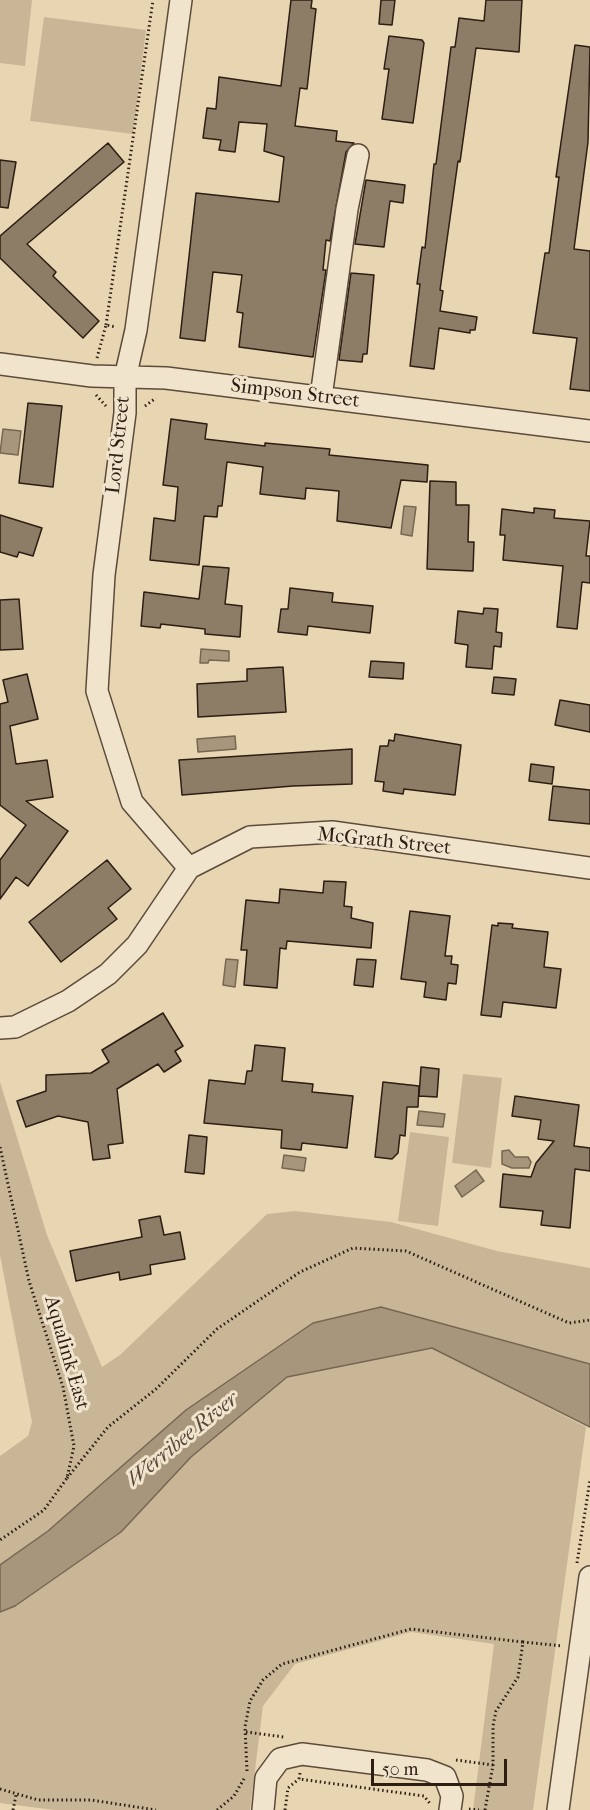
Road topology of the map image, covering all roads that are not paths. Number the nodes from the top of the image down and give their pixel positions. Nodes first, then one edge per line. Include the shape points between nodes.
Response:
1 (181, 0) edge
2 (358, 155) dead end
3 (0, 364) edge
4 (125, 378) junction
5 (321, 397) junction
6 (590, 431) edge
7 (189, 868) junction
8 (590, 868) edge
9 (0, 1028) edge
10 (583, 1574) edge
11 (263, 1810) edge
12 (450, 1810) edge
13 (558, 1810) edge

1 - 4 street, Lord Street via 136,330
2 - 5 street
3 - 4 street, Simpson Street
4 - 5 street, Simpson Street via 166,378
4 - 7 street, Lord Street via 125,413 104,575 97,691 132,801
5 - 6 street, Simpson Street
7 - 8 street, McGrath Street via 250,837 332,832
7 - 9 street, McGrath Street via 137,945 108,974 68,1001 15,1027
10 - 13 street
11 - 12 street via 266,1778 280,1759 302,1754 428,1770 445,1777 452,1796

